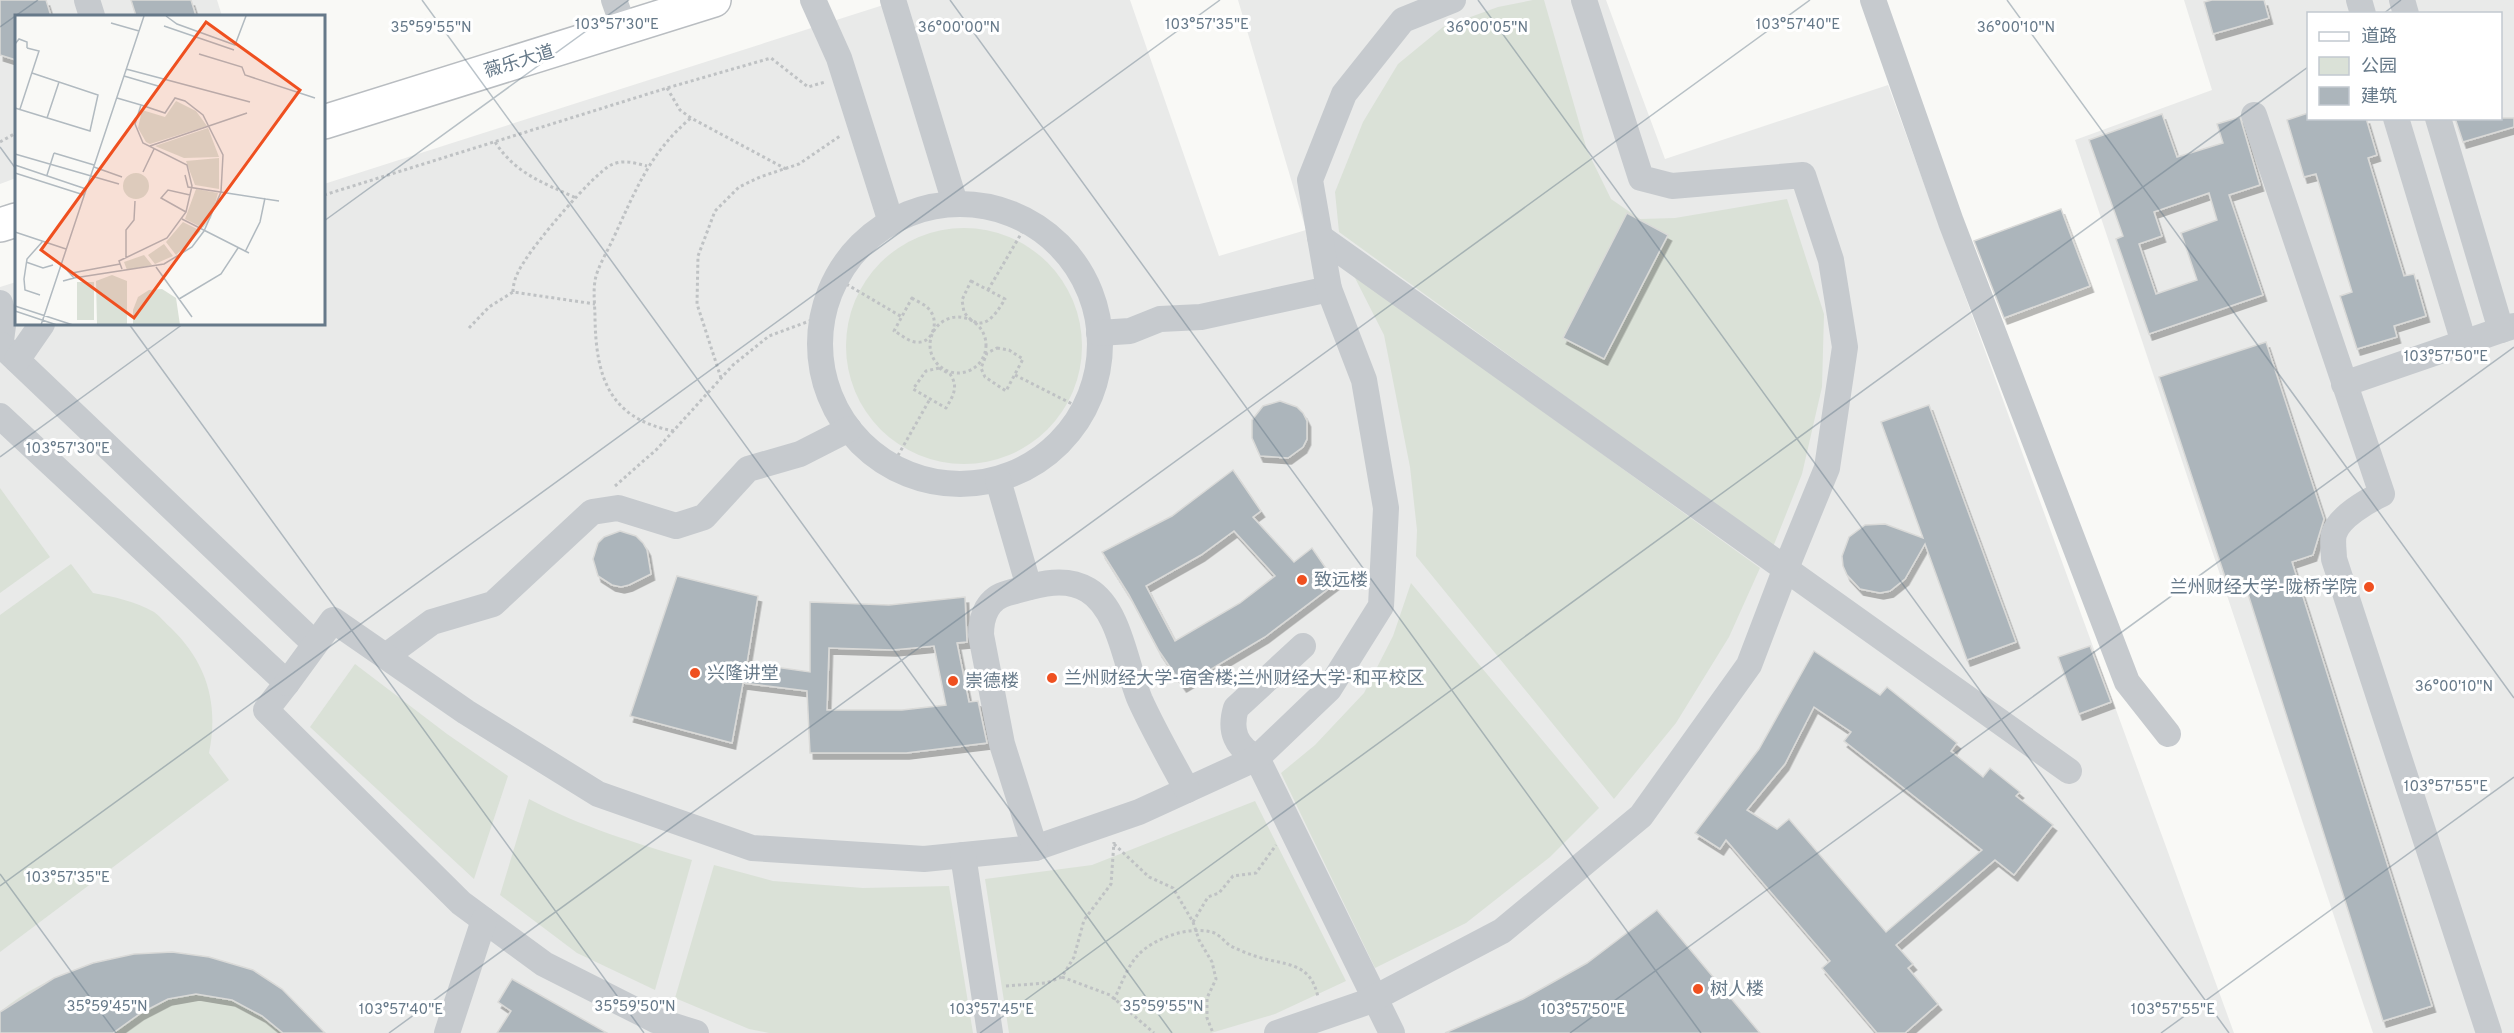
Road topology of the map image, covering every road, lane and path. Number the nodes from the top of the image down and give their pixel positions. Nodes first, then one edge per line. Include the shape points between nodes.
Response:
1 (87, 0) edge
2 (813, 0) edge
3 (892, 0) edge
4 (1454, 0) edge
5 (1584, 0) edge
6 (1873, 0) edge
7 (693, 3) edge
8 (619, 14) edge
9 (92, 15) edge
10 (844, 76) junction
11 (667, 88) junction
12 (2254, 115) dead end
13 (691, 118) junction
14 (2397, 120) edge
15 (2439, 120) edge
16 (326, 121) edge
17 (859, 123) junction
18 (15, 134) edge
19 (0, 142) edge
20 (495, 142) junction
21 (647, 166) junction
22 (786, 169) junction
23 (326, 194) edge
24 (576, 198) junction
25 (955, 203) junction
26 (15, 220) edge
27 (891, 222) junction
28 (1028, 222) junction
29 (0, 225) edge
30 (1320, 237) junction
31 (836, 278) junction
32 (1329, 289) junction
33 (988, 290) junction
34 (513, 292) junction
35 (0, 303) edge
36 (595, 304) junction
37 (823, 316) junction
38 (902, 317) junction
39 (972, 320) junction
40 (39, 326) edge
41 (469, 328) dead end
42 (2508, 328) edge
43 (933, 332) junction
44 (1099, 333) junction
45 (2464, 343) junction
46 (6, 351) edge
47 (984, 358) junction
48 (945, 370) junction
49 (1014, 375) junction
50 (721, 378) junction
51 (2344, 384) junction
52 (930, 399) junction
53 (1084, 410) junction
54 (0, 416) edge
55 (849, 429) junction
56 (674, 431) junction
57 (892, 466) junction
58 (998, 480) junction
59 (592, 512) junction
60 (1786, 568) junction
61 (1029, 587) junction
62 (315, 644) junction
63 (1303, 645) dead end
64 (386, 656) junction
65 (287, 683) junction
66 (2168, 734) dead end
67 (1257, 758) junction
68 (2069, 771) dead end
69 (1187, 790) junction
70 (1290, 826) junction
71 (1115, 832) junction
72 (1035, 848) junction
73 (963, 855) junction
74 (484, 920) junction
75 (1193, 922) junction
76 (1194, 930) junction
77 (1062, 977) junction
78 (983, 987) junction
79 (1374, 998) junction
80 (1114, 1000) junction
81 (1323, 1017) junction
82 (447, 1033) edge
83 (696, 1033) edge
84 (990, 1033) edge
85 (1154, 1033) edge
86 (1213, 1033) edge
87 (1277, 1033) edge
88 (1392, 1033) edge
89 (2489, 1033) edge

1 - 9 street
2 - 10 street
3 - 25 street
4 - 30 street via 1403,20 1344,94 1310,180
5 - 60 street via 1641,178 1672,186 1803,175 1831,260 1845,347 1827,468
6 - 66 street via 1951,222 2127,682
7 - 8 main road, 薇乐大道
8 - 16 main road, 薇乐大道
10 - 11 path via 808,87 771,58
10 - 17 street
11 - 13 path via 680,110
11 - 20 path
12 - 51 street
13 - 21 path via 672,134
13 - 22 path
14 - 45 street
15 - 42 street
17 - 22 path
17 - 27 street
18 - 19 path
20 - 23 path
20 - 24 path via 506,160 528,176
21 - 24 path via 624,160 610,166
21 - 36 path via 595,281
22 - 50 path via 739,188 715,211 698,256 697,304
24 - 34 path via 524,261
25 - 27 street via 928,207
25 - 28 street via 1007,212
26 - 29 main road
27 - 31 street via 859,246
28 - 33 path
28 - 44 street via 1057,244 1082,276
30 - 32 street
30 - 60 street
31 - 37 street
31 - 38 path
32 - 44 street via 1201,317 1160,319 1130,331
32 - 67 street via 1364,380 1386,508 1381,606 1329,689
33 - 39 path via 971,281 962,306
33 - 39 path via 1005,299 991,320
34 - 36 path
34 - 41 path via 489,307
35 - 46 street
36 - 56 path via 596,351 603,378 618,403 633,418
37 - 50 path via 769,336
37 - 55 street via 823,375
38 - 43 path via 894,331 914,342 925,340
38 - 43 path via 912,298 933,313
39 - 43 path via 954,316
39 - 47 path via 984,333
40 - 46 street
42 - 45 street
43 - 48 path via 930,349
44 - 53 street via 1097,372
45 - 51 street
46 - 62 street
47 - 48 path via 971,371
47 - 49 path via 981,368 985,377 1006,391
47 - 49 path via 992,350 1009,350 1023,359
48 - 52 path via 926,372 913,389
48 - 52 path via 954,380 954,393 946,408
49 - 53 path
50 - 56 path
51 - 89 street via 2382,494 2362,504 2334,534 2334,559
52 - 57 path
53 - 58 street via 1045,456
54 - 65 street
55 - 57 street
55 - 59 street via 800,454 748,469 704,517 676,526 618,508
56 - 59 path
57 - 58 street via 932,482 972,484
58 - 61 street
59 - 64 street via 493,604 432,622
60 - 68 street
60 - 79 street via 1749,665 1641,816 1502,931
61 - 69 street via 1073,583 1101,600 1110,614 1140,699
61 - 72 street via 1002,594 992,601 981,623 981,635 1002,744
62 - 64 street via 333,620
62 - 65 street
63 - 67 street via 1236,708 1232,720 1236,738 1246,752
64 - 73 street via 466,712 598,794 752,848 924,859
65 - 74 street via 266,710 461,903
67 - 69 street
67 - 70 street
69 - 71 street
70 - 75 path via 1256,873 1233,876 1219,893 1208,897
70 - 79 street
71 - 72 street
71 - 75 path via 1149,877 1173,888
71 - 77 path via 1111,884 1084,920 1074,957
72 - 73 street
73 - 78 street
74 - 82 street
74 - 83 street via 544,964 655,1020
75 - 76 path
76 - 80 path via 1153,944 1138,955
76 - 81 path via 1213,932 1231,946 1256,957 1285,962 1308,974 1315,984
76 - 86 path via 1212,962 1216,979 1207,998 1207,1018
77 - 78 path via 1046,983
77 - 80 path
78 - 84 street
79 - 81 street
79 - 88 street
80 - 85 path
81 - 87 street

